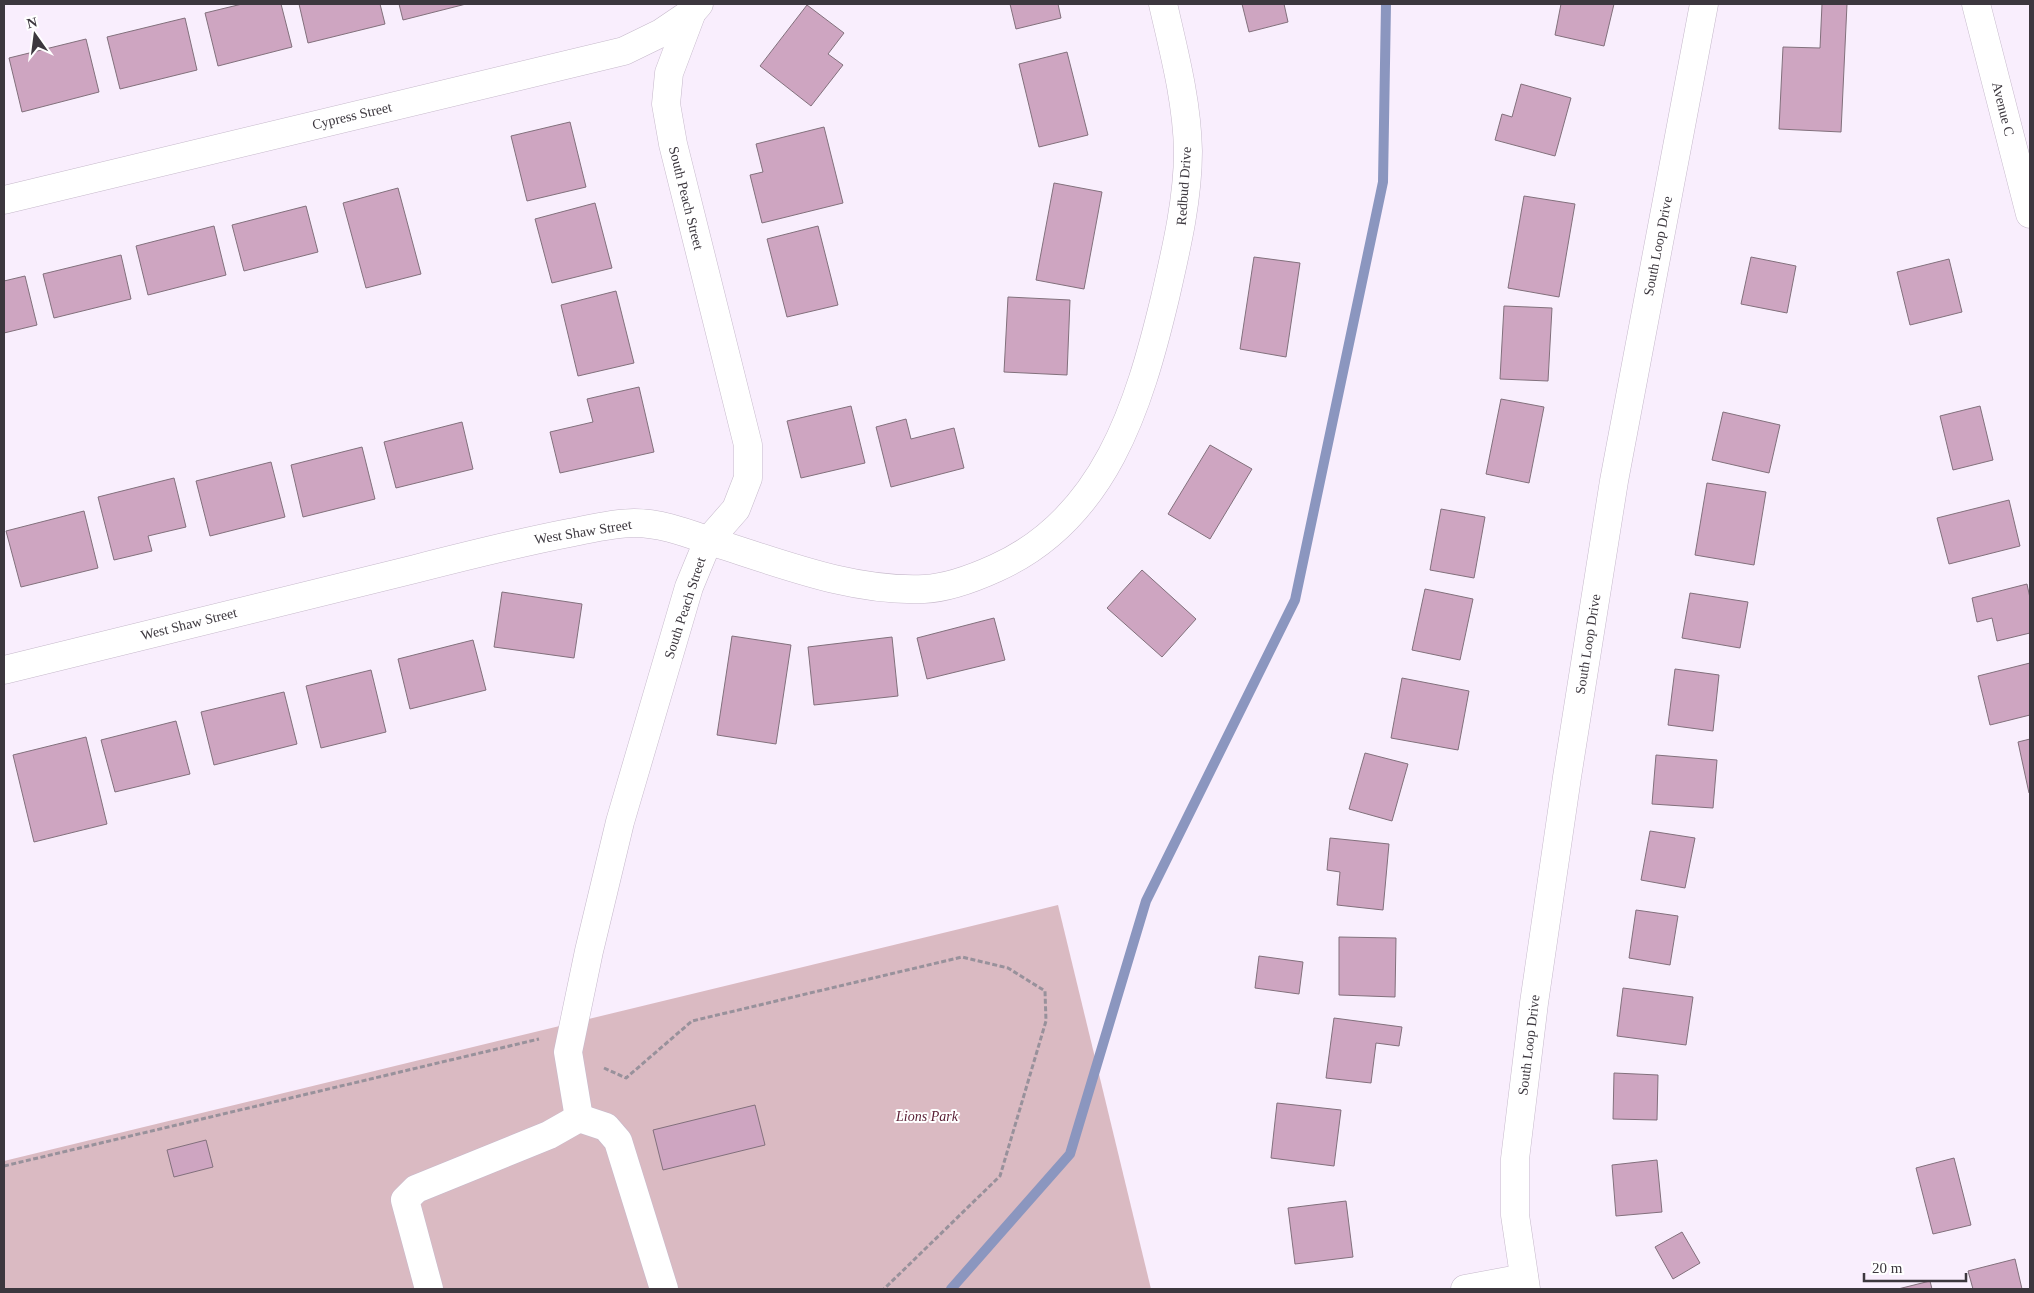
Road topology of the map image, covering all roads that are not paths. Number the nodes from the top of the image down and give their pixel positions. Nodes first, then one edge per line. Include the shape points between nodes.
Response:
1 (1162, 4) edge
2 (1704, 4) edge
3 (1976, 4) edge
4 (696, 8) edge
5 (4, 200) edge
6 (2030, 214) edge
7 (1148, 368) joint
8 (708, 541) junction
9 (4, 670) edge
10 (579, 1118) junction
11 (1525, 1284) edge
12 (429, 1289) edge
13 (664, 1289) edge
14 (1465, 1289) edge

1 - 7 street, Redbud Drive via 1180,73 1188,151 1180,233
2 - 11 street, South Loop Drive via 1614,481 1536,993 1515,1159 1515,1215
3 - 6 street, Avenue C
4 - 5 street, Cypress Street via 661,34 624,51
4 - 8 street, South Peach Street via 669,74 666,104 675,153 748,445 748,478 736,509
7 - 8 street, West Shaw Street via 1130,417 1106,466 1082,503 1053,532 1018,558 978,576 929,589 884,588 838,580
8 - 9 street, West Shaw Street via 671,528 634,523 589,529
8 - 10 street, South Peach Street via 689,587 620,822 589,951 568,1052
10 - 12 street via 549,1135 416,1189 405,1200
10 - 13 street via 606,1128 618,1141
11 - 14 street

